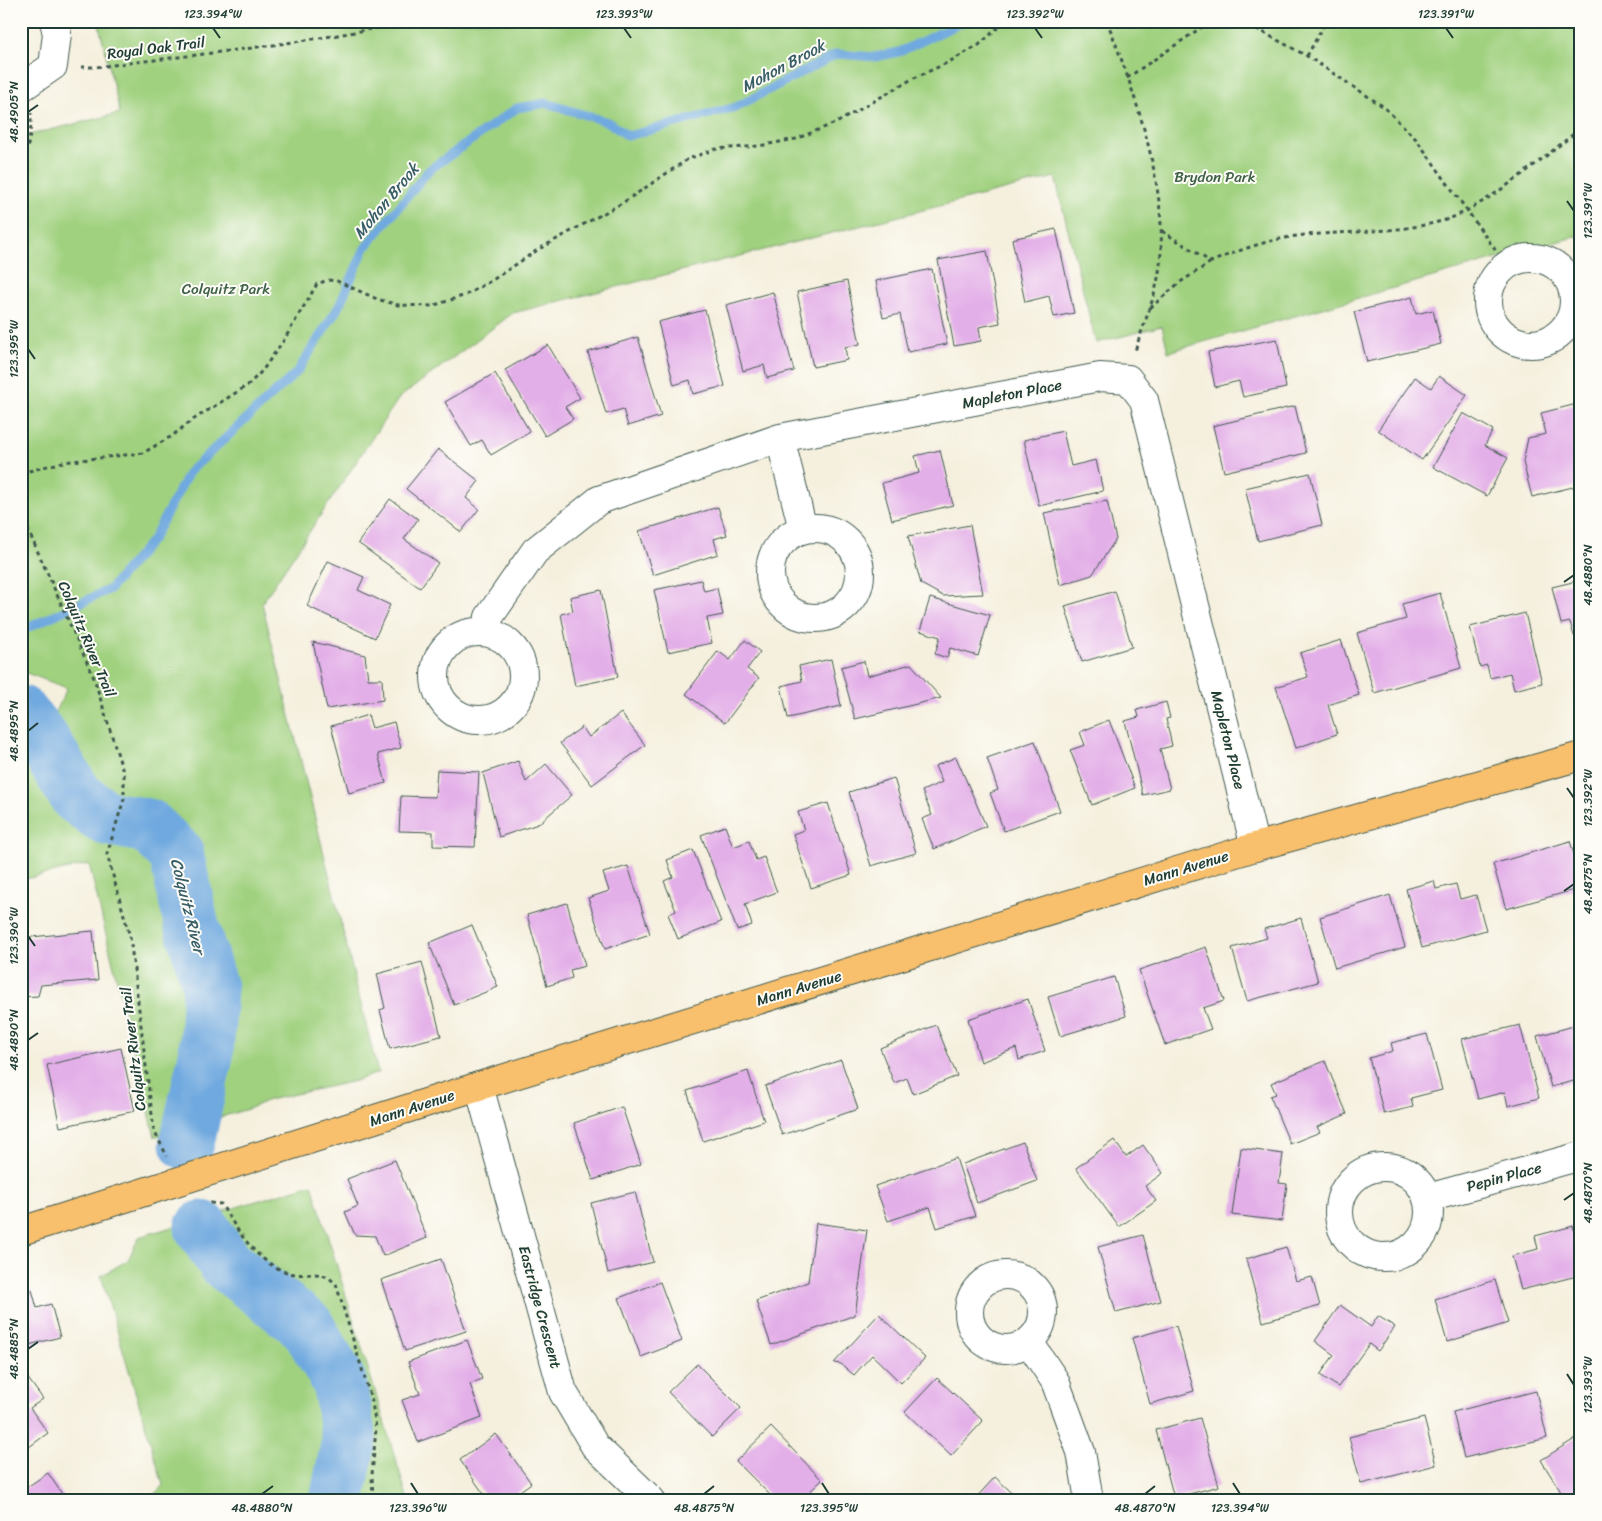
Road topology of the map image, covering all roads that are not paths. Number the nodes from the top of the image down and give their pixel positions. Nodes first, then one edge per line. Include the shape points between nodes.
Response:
1 (54, 21) edge
2 (23, 88) edge
3 (1577, 290) edge
4 (780, 438) junction
5 (803, 529) dead end
6 (485, 632) dead end
7 (1581, 756) edge
8 (1255, 847) junction
9 (479, 1086) junction
10 (1581, 1156) edge
11 (1428, 1198) dead end
12 (21, 1231) edge
13 (1029, 1342) dead end
14 (651, 1500) edge
15 (1089, 1500) edge

1 - 2 street via 57,34 53,66
3 - 3 street via 1570,322 1547,342 1531,345 1516,342 1502,334 1492,322 1488,307 1489,291 1495,277 1506,265 1522,258 1539,258 1555,264
4 - 5 street
4 - 6 street, Mapleton Place via 599,500 535,552 489,617
4 - 8 street, Mapleton Place via 1100,377 1128,379 1144,400
7 - 8 main road, Mann Avenue
8 - 9 main road, Mann Avenue
9 - 12 main road, Mann Avenue
9 - 14 street, Eastridge Crescent via 563,1392 595,1446
10 - 11 street, Pepin Place
13 - 15 street via 1055,1381 1081,1452

